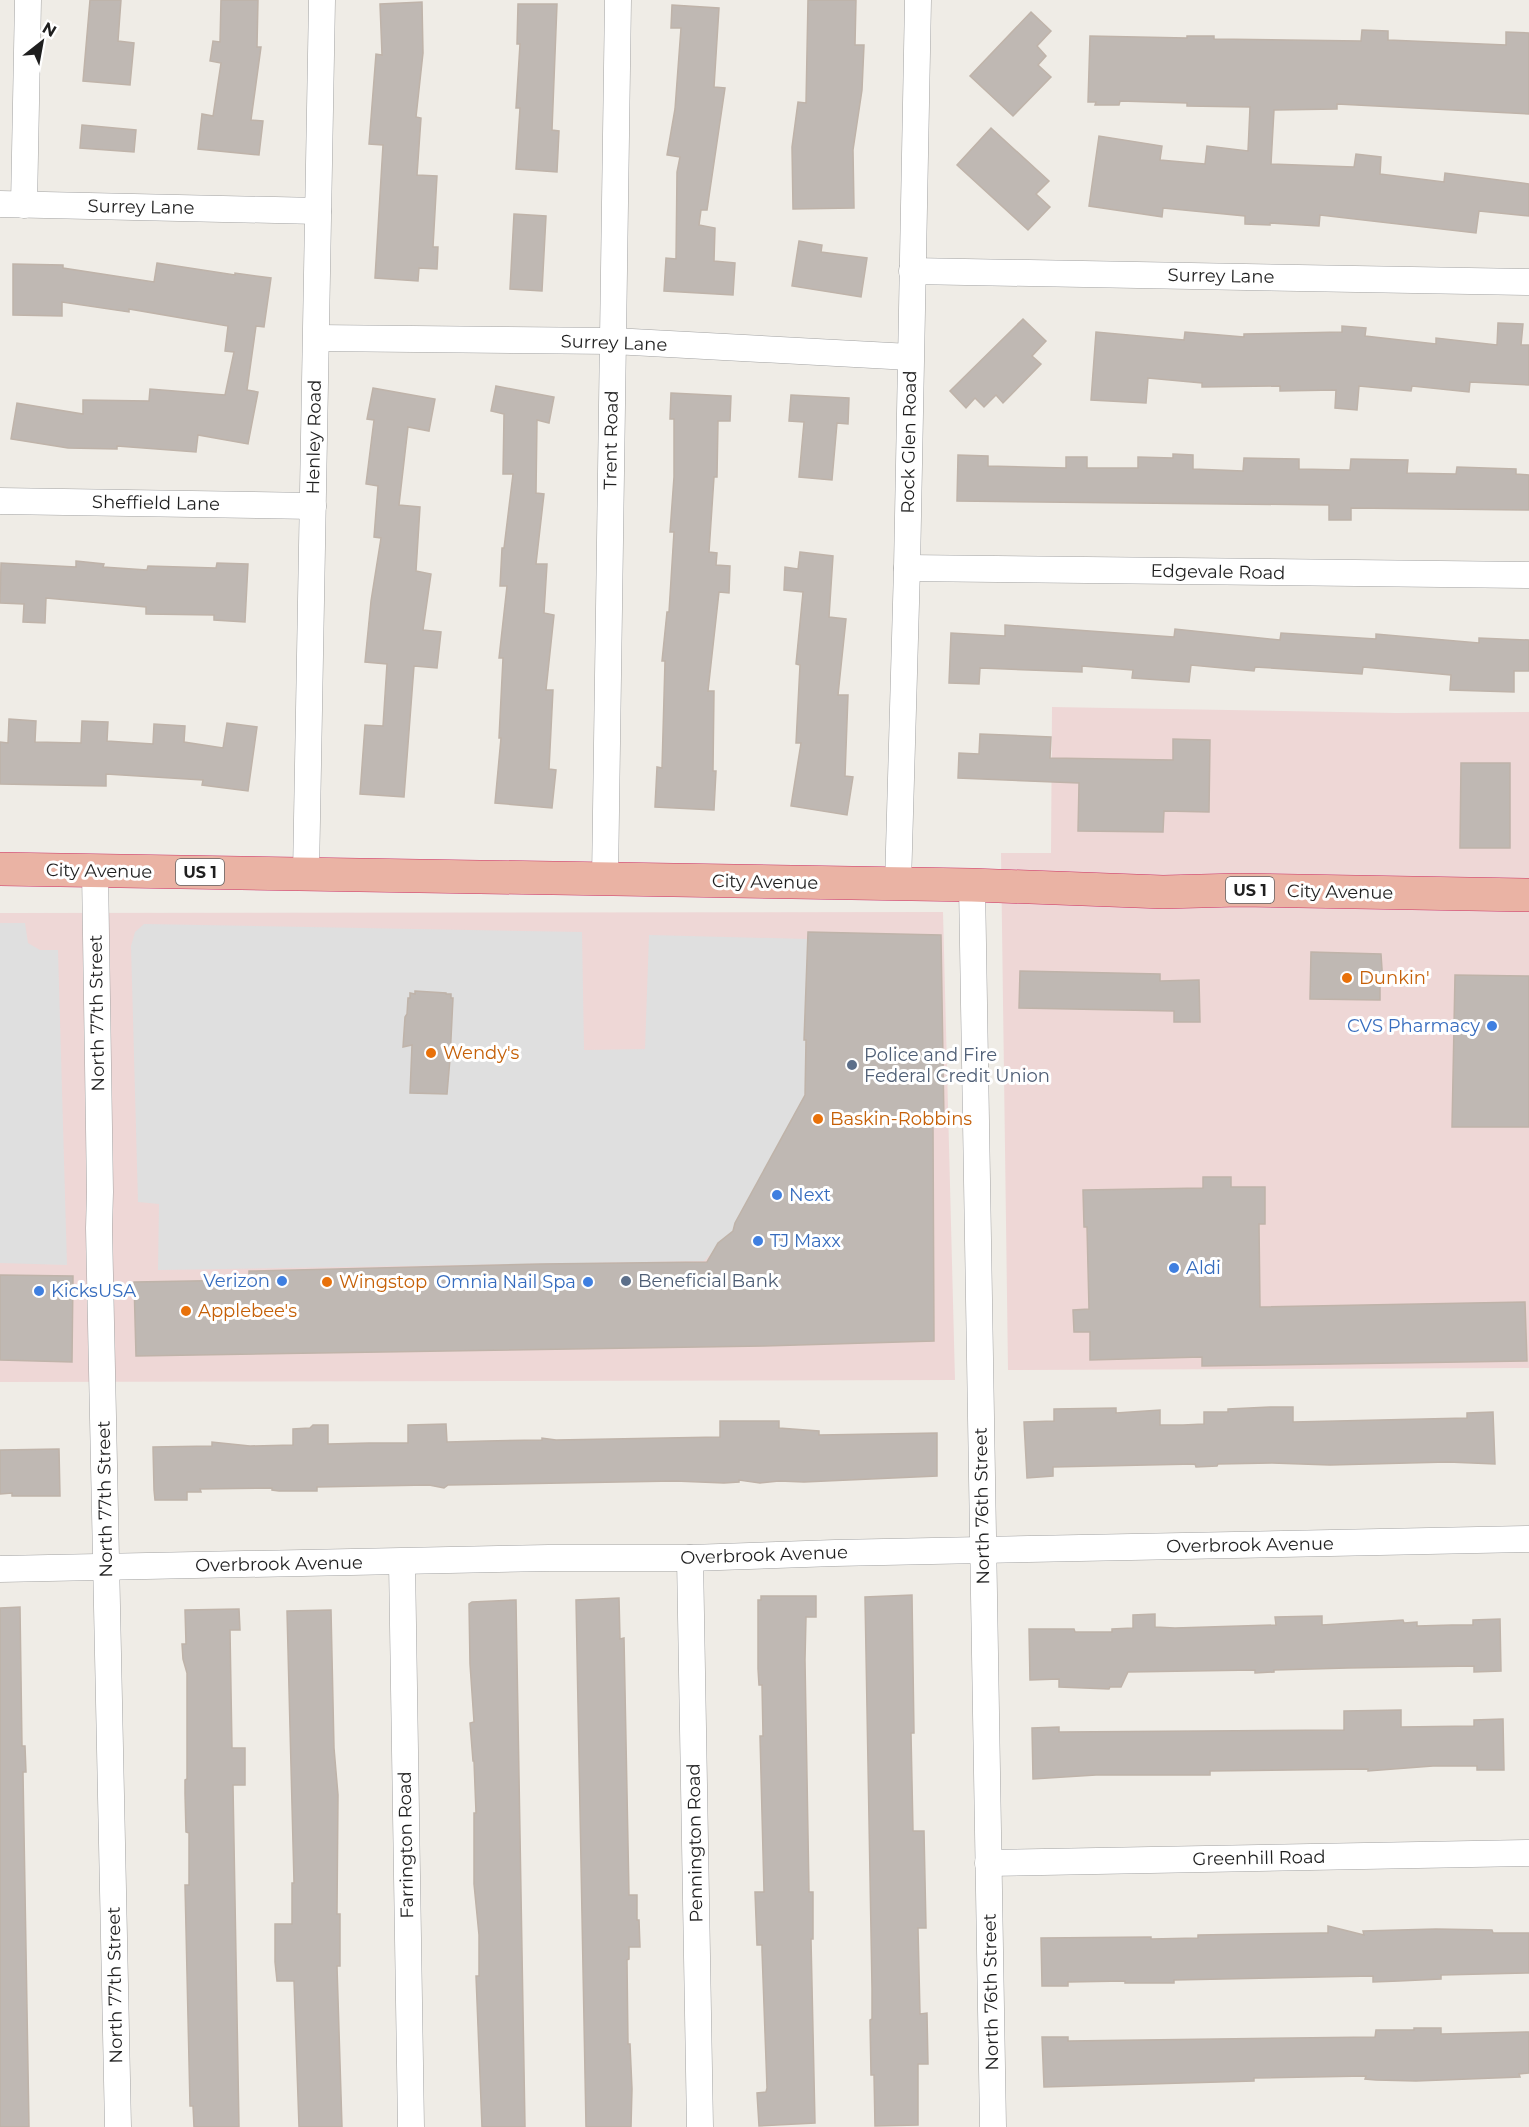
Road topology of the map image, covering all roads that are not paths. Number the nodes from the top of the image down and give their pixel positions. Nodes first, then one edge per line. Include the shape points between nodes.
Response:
1 (28, 0) edge
2 (322, 0) edge
3 (618, 0) edge
4 (918, 0) edge
5 (12, 205) edge
6 (318, 211) junction
7 (912, 271) junction
8 (1529, 282) edge
9 (317, 338) junction
10 (612, 341) junction
11 (910, 357) junction
12 (0, 501) edge
13 (313, 506) junction
14 (907, 568) junction
15 (1529, 575) edge
16 (0, 869) edge
17 (95, 871) junction
18 (306, 874) junction
19 (605, 879) junction
20 (898, 884) junction
21 (972, 885) junction
22 (1529, 895) edge
23 (1529, 1539) edge
24 (983, 1550) junction
25 (690, 1558) junction
26 (402, 1562) junction
27 (106, 1568) junction
28 (0, 1569) edge
29 (1529, 1853) edge
30 (988, 1863) junction
31 (118, 2127) edge
32 (411, 2127) edge
33 (700, 2127) edge
34 (993, 2127) edge

1 - 5 street
2 - 6 street, Henley Road
3 - 10 street, Trent Road
4 - 7 street, Rock Glen Road
5 - 6 street, Surrey Lane
6 - 9 street, Henley Road
7 - 8 street, Surrey Lane
7 - 11 street, Rock Glen Road
9 - 10 street, Surrey Lane
9 - 13 street, Henley Road
10 - 11 street, Surrey Lane
10 - 19 street, Trent Road
11 - 14 street, Rock Glen Road
12 - 13 street, Sheffield Lane
13 - 18 street, Henley Road
14 - 15 street, Edgevale Road
14 - 20 street, Rock Glen Road
16 - 17 highway, City Avenue / US 1
17 - 18 highway, City Avenue / US 1
17 - 27 street, North 77th Street
18 - 19 highway, City Avenue / US 1
19 - 20 highway, City Avenue / US 1
20 - 21 highway, City Avenue / US 1
21 - 22 highway, City Avenue / US 1 via 1163,892
21 - 24 street, North 76th Street
23 - 24 street, Overbrook Avenue
24 - 25 street, Overbrook Avenue
24 - 30 street, North 76th Street
25 - 26 street, Overbrook Avenue
25 - 33 street, Pennington Road
26 - 27 street, Overbrook Avenue
26 - 32 street, Farrington Road
27 - 28 street, Overbrook Avenue
27 - 31 street, North 77th Street
29 - 30 street, Greenhill Road
30 - 34 street, North 76th Street

